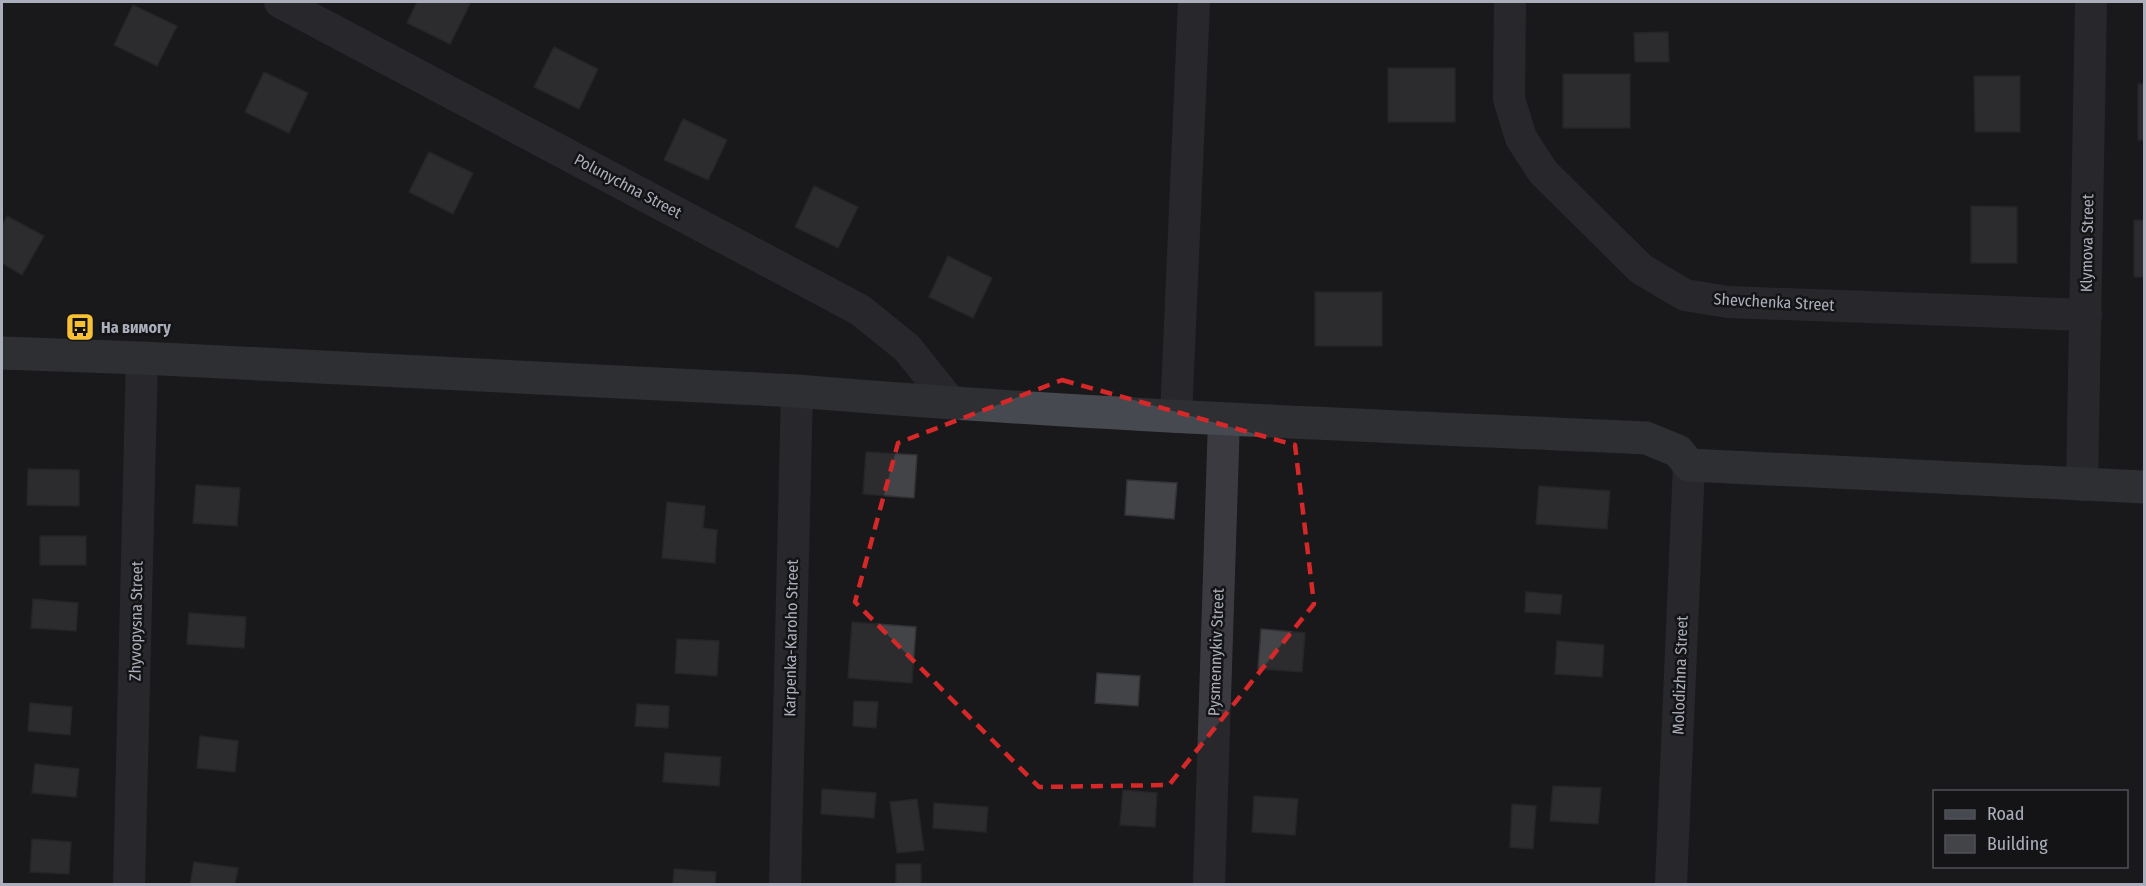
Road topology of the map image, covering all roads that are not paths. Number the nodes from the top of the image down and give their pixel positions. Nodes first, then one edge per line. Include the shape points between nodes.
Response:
1 (280, 2) edge
2 (1194, 2) edge
3 (1510, 2) edge
4 (2091, 2) edge
5 (2086, 315) junction
6 (2, 354) edge
7 (142, 358) junction
8 (797, 392) junction
9 (951, 403) junction
10 (1176, 417) junction
11 (1224, 419) junction
12 (1689, 465) junction
13 (2082, 485) junction
14 (2145, 486) edge
15 (129, 885) edge
16 (785, 885) edge
17 (1209, 885) edge
18 (1671, 885) edge

1 - 9 street, Polunychna Street via 860,310 907,348
2 - 10 street
3 - 5 street, Shevchenka Street via 1509,99 1521,138 1543,172 1641,269 1685,295 1728,302
4 - 5 street, Klymova Street
5 - 13 street, Klymova Street
6 - 7 street
7 - 8 street
7 - 15 street, Zhyvopysna Street
8 - 9 street
8 - 16 street, Karpenka-Karoho Street
9 - 10 street
10 - 11 street
11 - 12 street via 1646,438 1678,451
11 - 17 street, Pysmennykiv Street
12 - 13 street
12 - 18 street, Molodizhna Street
13 - 14 street

